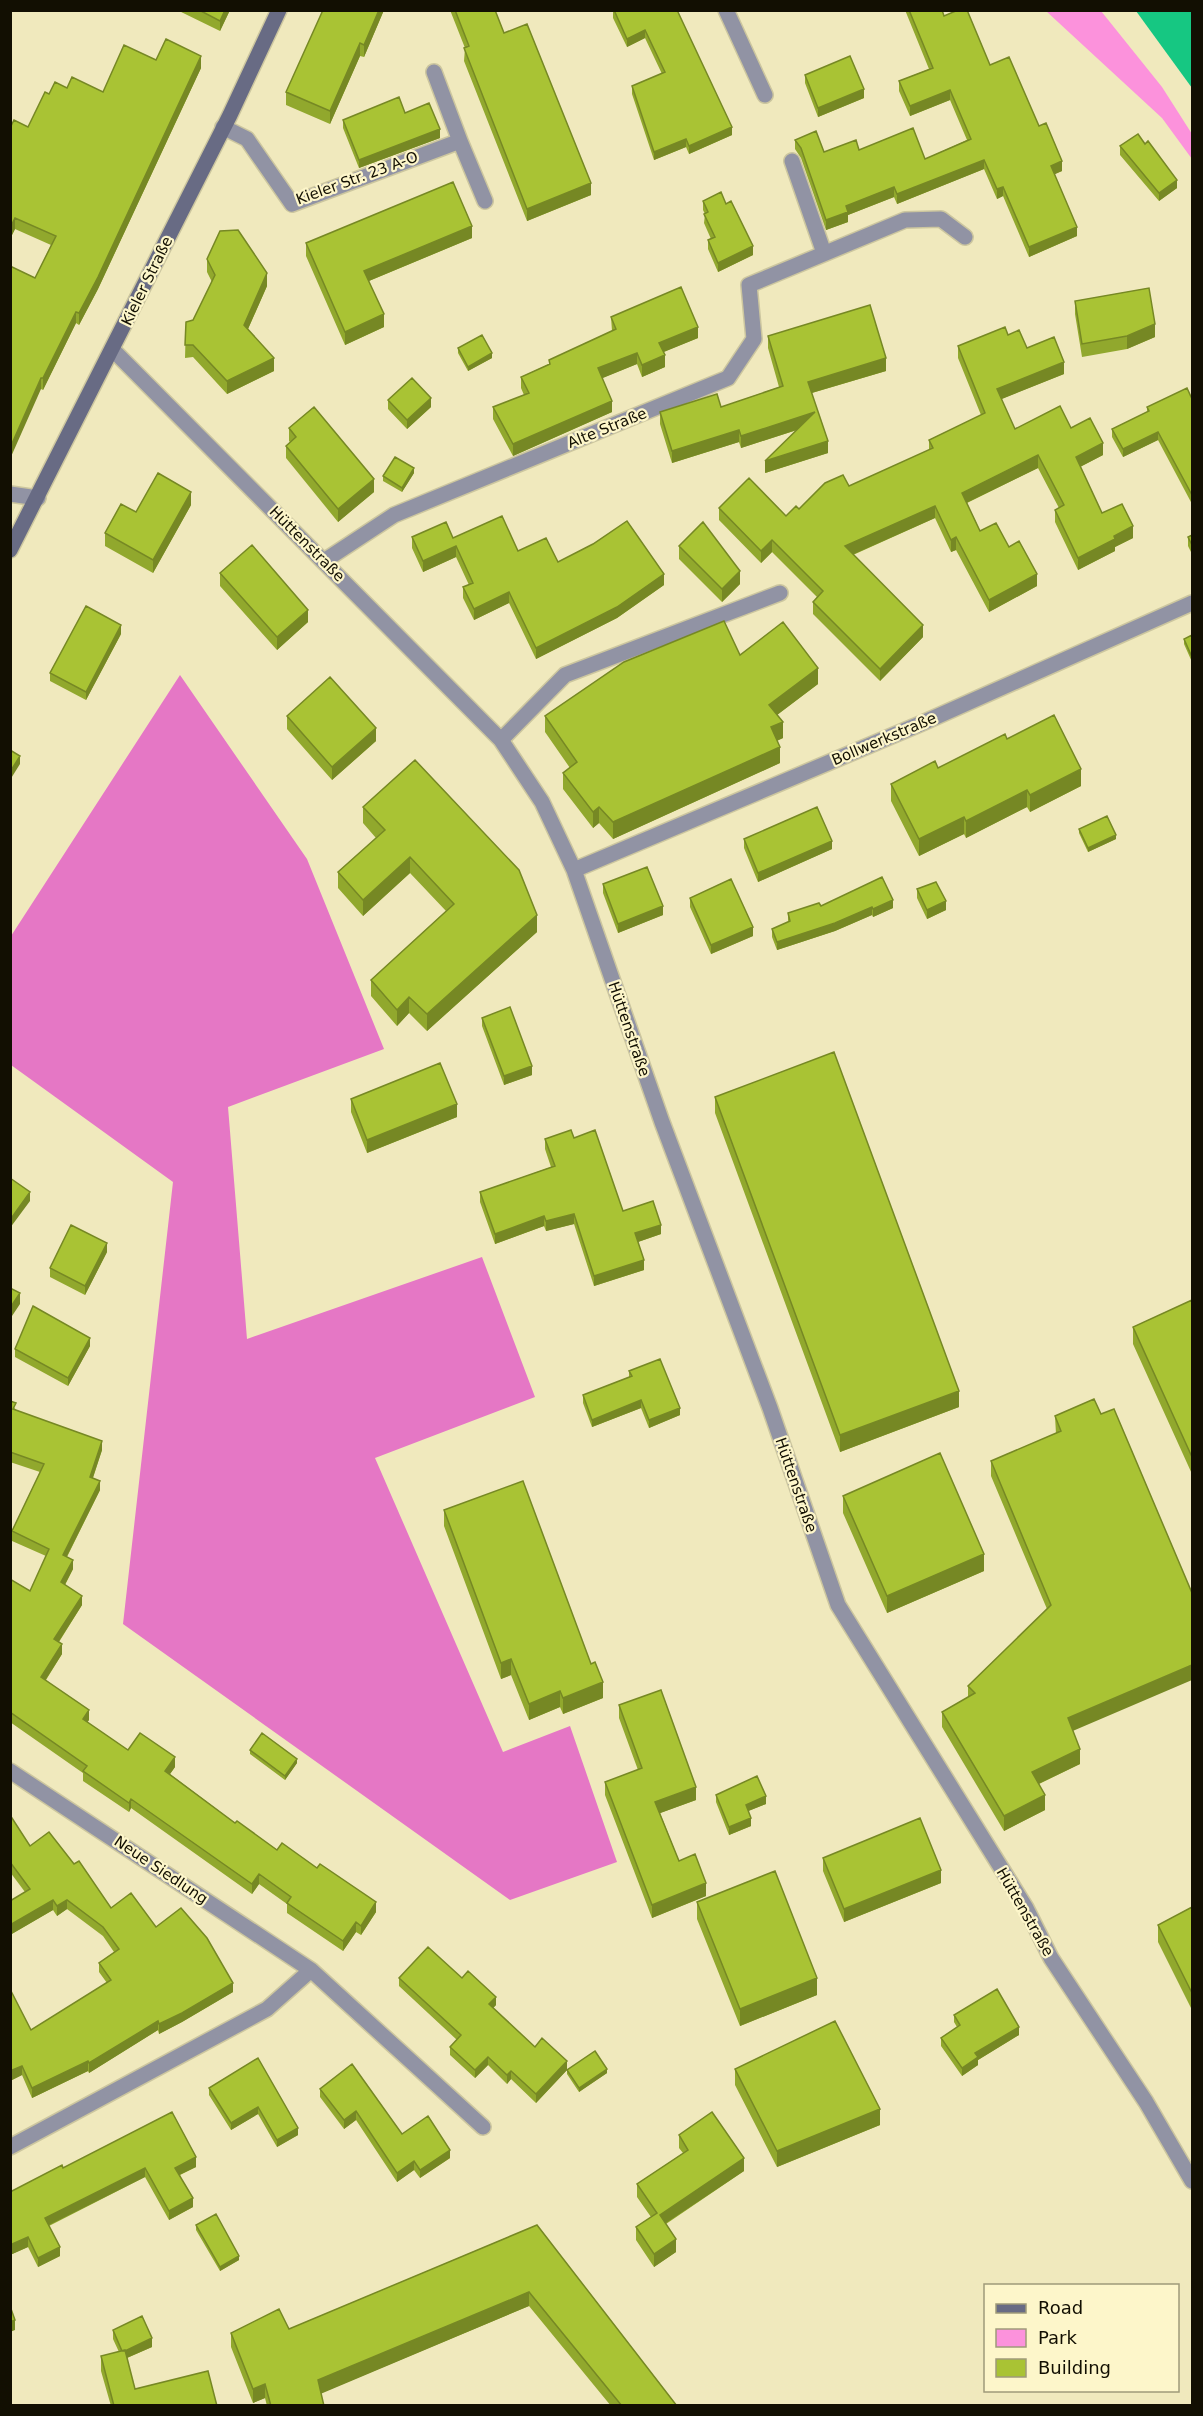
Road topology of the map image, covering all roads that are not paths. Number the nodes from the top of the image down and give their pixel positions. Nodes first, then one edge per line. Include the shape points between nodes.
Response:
1 (279, 10) edge
2 (726, 10) edge
3 (434, 72) dead end
4 (765, 95) dead end
5 (223, 127) junction
6 (460, 141) junction
7 (792, 161) dead end
8 (485, 201) dead end
9 (965, 237) dead end
10 (824, 253) junction
11 (112, 350) junction
12 (10, 494) edge
13 (38, 498) junction
14 (10, 550) edge
15 (324, 561) junction
16 (780, 593) dead end
17 (1192, 603) edge
18 (501, 740) junction
19 (573, 870) junction
20 (10, 1771) edge
21 (311, 1970) junction
22 (483, 2127) dead end
23 (10, 2147) edge
24 (1192, 2181) edge

1 - 5 main road, Kieler Straße
2 - 4 street
3 - 6 street
5 - 6 street, Kieler Str. 23 A-O via 247,139 292,204
5 - 11 main road, Kieler Straße
6 - 8 street
7 - 10 street
9 - 10 street, Alte Straße via 941,219 905,220
10 - 15 street, Alte Straße via 748,285 754,339 728,378 394,515
11 - 13 main road, Kieler Straße
11 - 15 street, Hüttenstraße
12 - 13 street
13 - 14 main road, Kieler Straße
15 - 18 street, Hüttenstraße
16 - 18 street via 565,675
17 - 19 street, Bollwerkstraße via 920,724
18 - 19 street, Hüttenstraße via 542,802
19 - 24 street, Hüttenstraße via 838,1605 1026,1908 1051,1958 1146,2102
20 - 21 street, Neue Siedlung
21 - 22 street, Neue Siedlung
21 - 23 street via 267,2009

